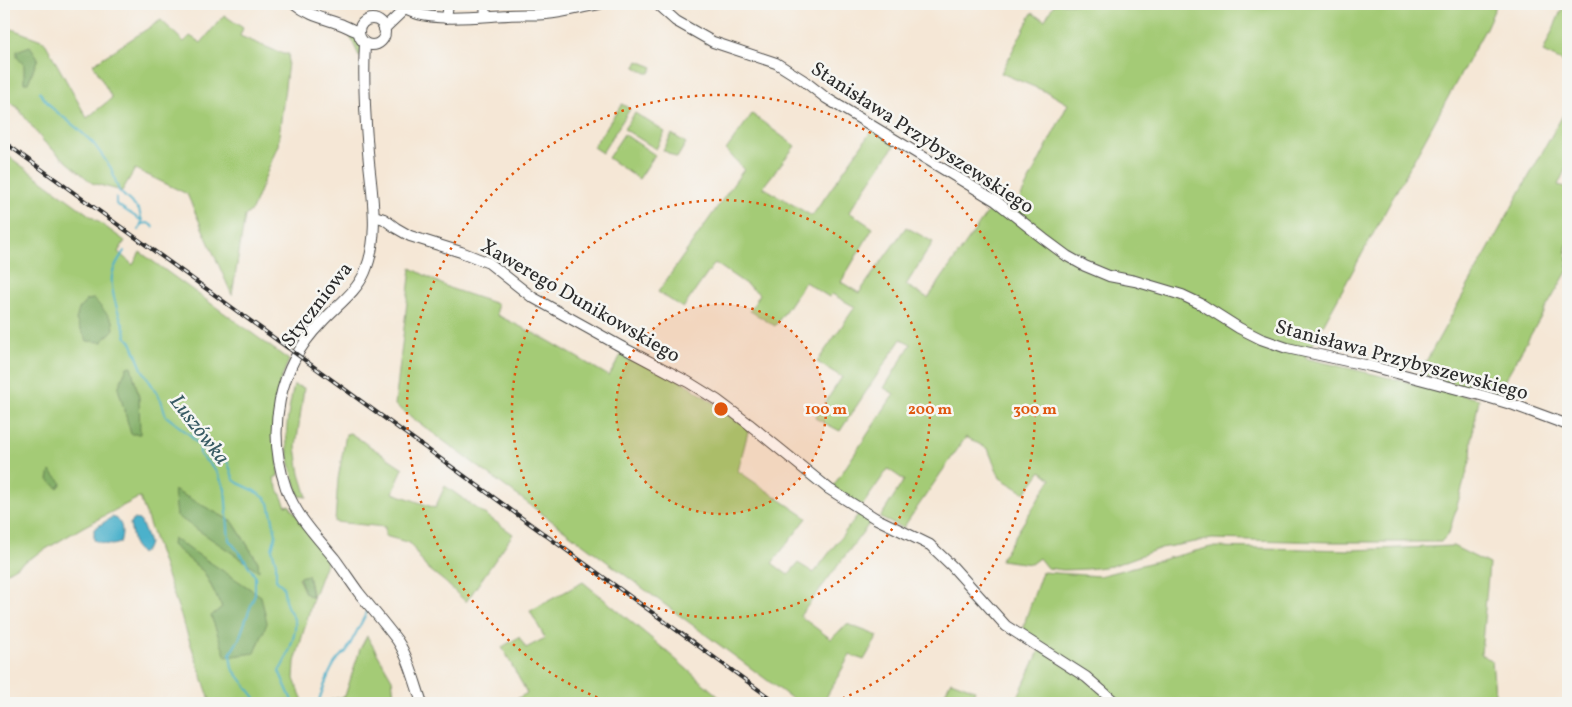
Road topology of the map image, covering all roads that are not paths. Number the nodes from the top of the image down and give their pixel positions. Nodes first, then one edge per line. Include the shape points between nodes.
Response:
1 (294, 4) edge
2 (448, 4) edge
3 (485, 4) edge
4 (599, 4) edge
5 (657, 4) edge
6 (403, 8) edge
7 (486, 16) junction
8 (446, 18) junction
9 (381, 25) junction
10 (360, 28) junction
11 (369, 44) junction
12 (374, 216) junction
13 (1568, 425) edge
14 (422, 703) edge
15 (1116, 703) edge

1 - 10 street via 317,17
2 - 8 street
3 - 7 street
4 - 7 street via 547,14
5 - 13 street, Stanisława Przybyszewskiego via 676,21 714,42 776,63 842,108 996,202 1085,266 1188,298 1239,328 1286,348 1484,396
6 - 8 street
6 - 9 street
7 - 8 street
9 - 10 street via 372,19 366,20
9 - 11 street via 382,40
10 - 11 street via 360,36
11 - 12 street, Styczniowa via 364,95
12 - 14 street, Styczniowa via 371,251 365,271 352,292 316,328 298,353 282,388 276,431 281,470 296,508 398,642
12 - 15 street, Xawerego Dunikowskiego via 410,236 489,263 532,297 710,395 829,489 875,518 930,545 1006,626 1086,677

